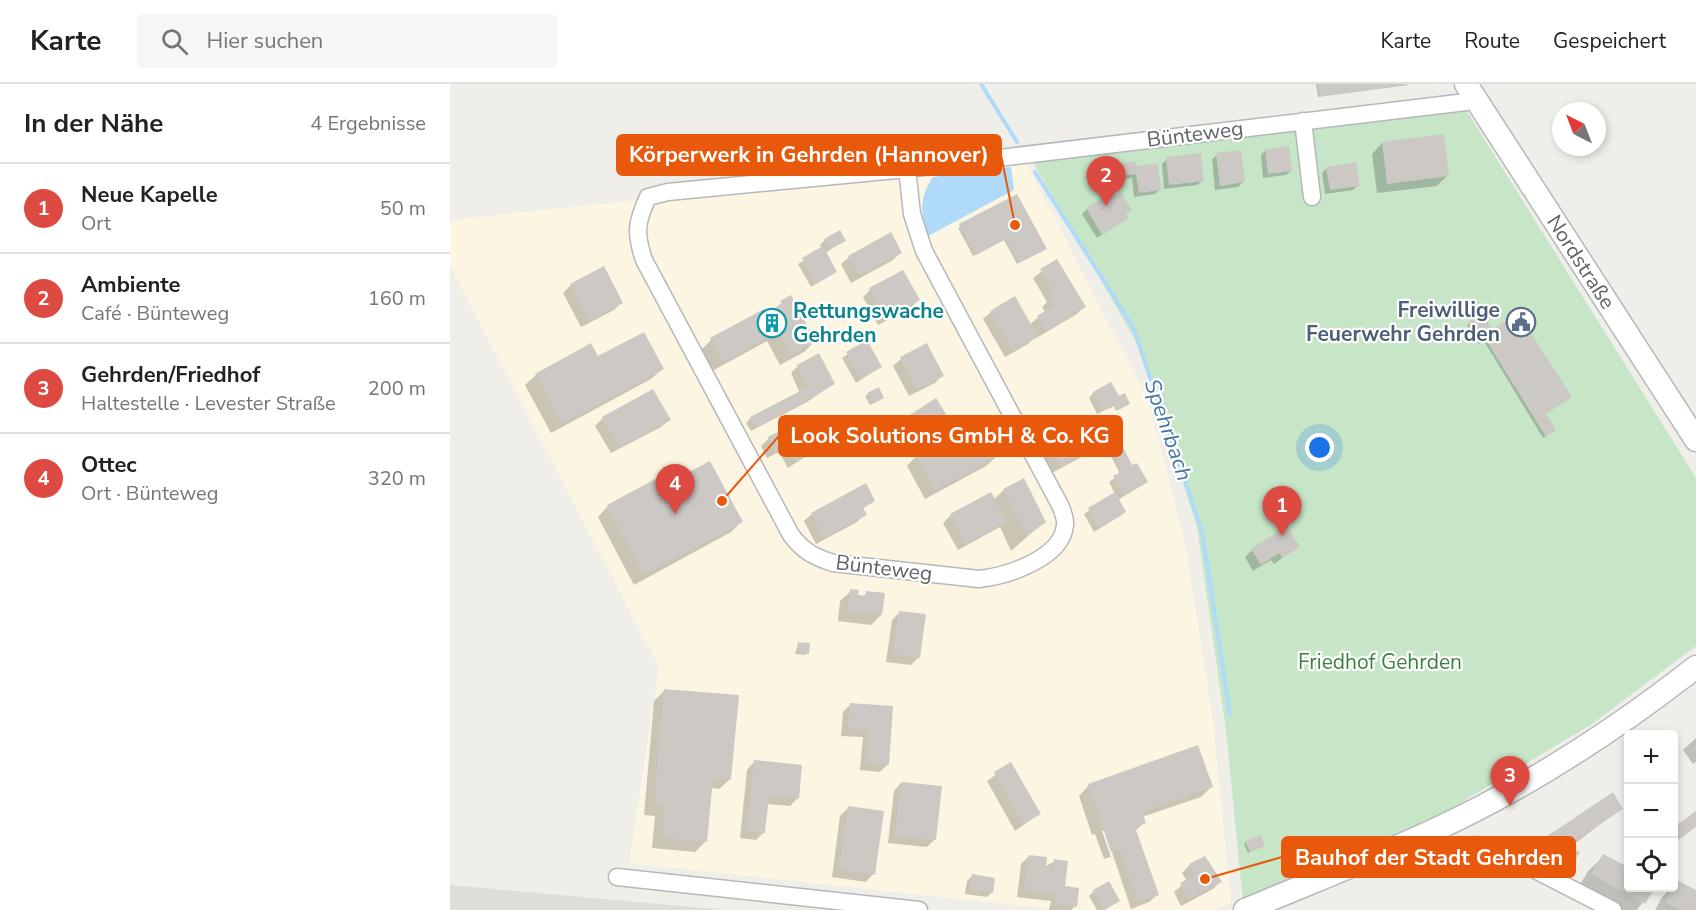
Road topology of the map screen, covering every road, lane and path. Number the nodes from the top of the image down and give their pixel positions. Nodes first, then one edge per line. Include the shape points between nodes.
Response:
1 (1470, 90) edge
2 (1303, 121) junction
3 (907, 169) junction
4 (1312, 196) dead end
5 (1696, 440) edge
6 (1696, 667) edge
7 (1477, 845) dead end
8 (617, 877) dead end
9 (1603, 908) edge
10 (919, 910) edge
11 (1245, 910) edge

1 - 2 street, Bünteweg via 1466,102
1 - 5 street, Nordstraße
2 - 3 street, Bünteweg
2 - 4 street
3 - 3 street, Bünteweg via 912,214 924,251 1061,507 1066,524 1062,538 1052,550 1003,576 979,579 833,563 801,549 644,260 638,241 638,219 648,197 657,194
6 - 11 street via 1601,736 1493,800 1431,832
7 - 9 street via 1498,850
8 - 10 street

